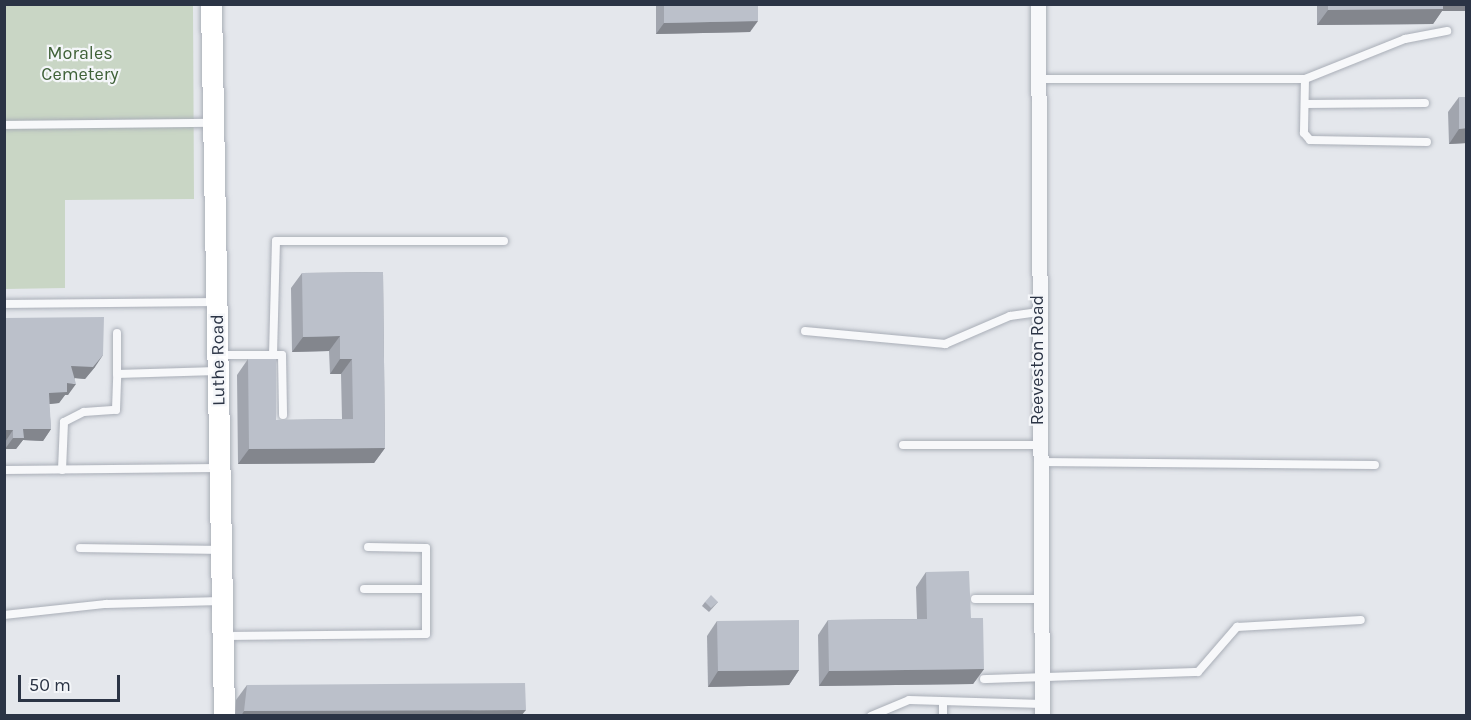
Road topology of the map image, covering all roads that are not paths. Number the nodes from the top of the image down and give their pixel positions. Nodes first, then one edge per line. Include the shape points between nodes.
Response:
1 (212, 4) edge
2 (1038, 4) edge
3 (1447, 31) dead end
4 (1037, 79) junction
5 (1305, 79) junction
6 (1425, 103) dead end
7 (1305, 104) junction
8 (211, 123) junction
9 (4, 125) edge
10 (1427, 142) dead end
11 (504, 242) dead end
12 (217, 302) junction
13 (4, 304) edge
14 (1037, 312) junction
15 (805, 331) dead end
16 (117, 333) dead end
17 (273, 355) junction
18 (219, 363) junction
19 (117, 374) junction
20 (283, 415) dead end
21 (903, 446) dead end
22 (1037, 446) junction
23 (1037, 462) junction
24 (1375, 465) dead end
25 (220, 468) junction
26 (4, 470) edge
27 (62, 470) junction
28 (368, 547) dead end
29 (80, 548) dead end
30 (222, 550) junction
31 (363, 589) dead end
32 (426, 589) junction
33 (975, 599) dead end
34 (1040, 599) junction
35 (222, 601) junction
36 (4, 615) edge
37 (1361, 620) dead end
38 (223, 636) junction
39 (1042, 677) junction
40 (984, 679) edge
41 (943, 702) junction
42 (1042, 710) edge
43 (224, 716) edge
44 (871, 716) edge
45 (943, 716) edge

1 - 8 street, Luthe Road
2 - 4 street, Reeveston Road
3 - 5 lane via 1405,39
4 - 5 lane
4 - 14 street, Reeveston Road
5 - 7 lane
6 - 7 lane
7 - 10 lane via 1304,134 1310,140
8 - 9 lane
8 - 12 street, Luthe Road
11 - 17 lane via 276,240
12 - 13 lane
12 - 18 street, Luthe Road
14 - 15 lane via 1010,316 945,344
14 - 22 street, Reeveston Road
16 - 19 lane
17 - 18 lane
17 - 20 lane via 282,355
18 - 19 lane
18 - 25 street, Luthe Road
19 - 27 lane via 116,410 84,412 64,422
21 - 22 lane
22 - 23 street, Reeveston Road
23 - 24 lane
23 - 34 street, Reeveston Road
25 - 27 lane
25 - 30 street, Luthe Road
26 - 27 lane
28 - 32 lane via 426,548
29 - 30 lane
30 - 35 street, Luthe Road
31 - 32 lane
32 - 38 lane via 426,634
33 - 34 lane
34 - 39 street, Reeveston Road
35 - 36 lane via 106,604
35 - 38 street, Luthe Road
37 - 39 lane via 1236,627 1198,672
38 - 43 street, Luthe Road
39 - 40 lane
39 - 42 street, Reeveston Road
41 - 42 lane
41 - 44 lane via 909,700
41 - 45 lane

